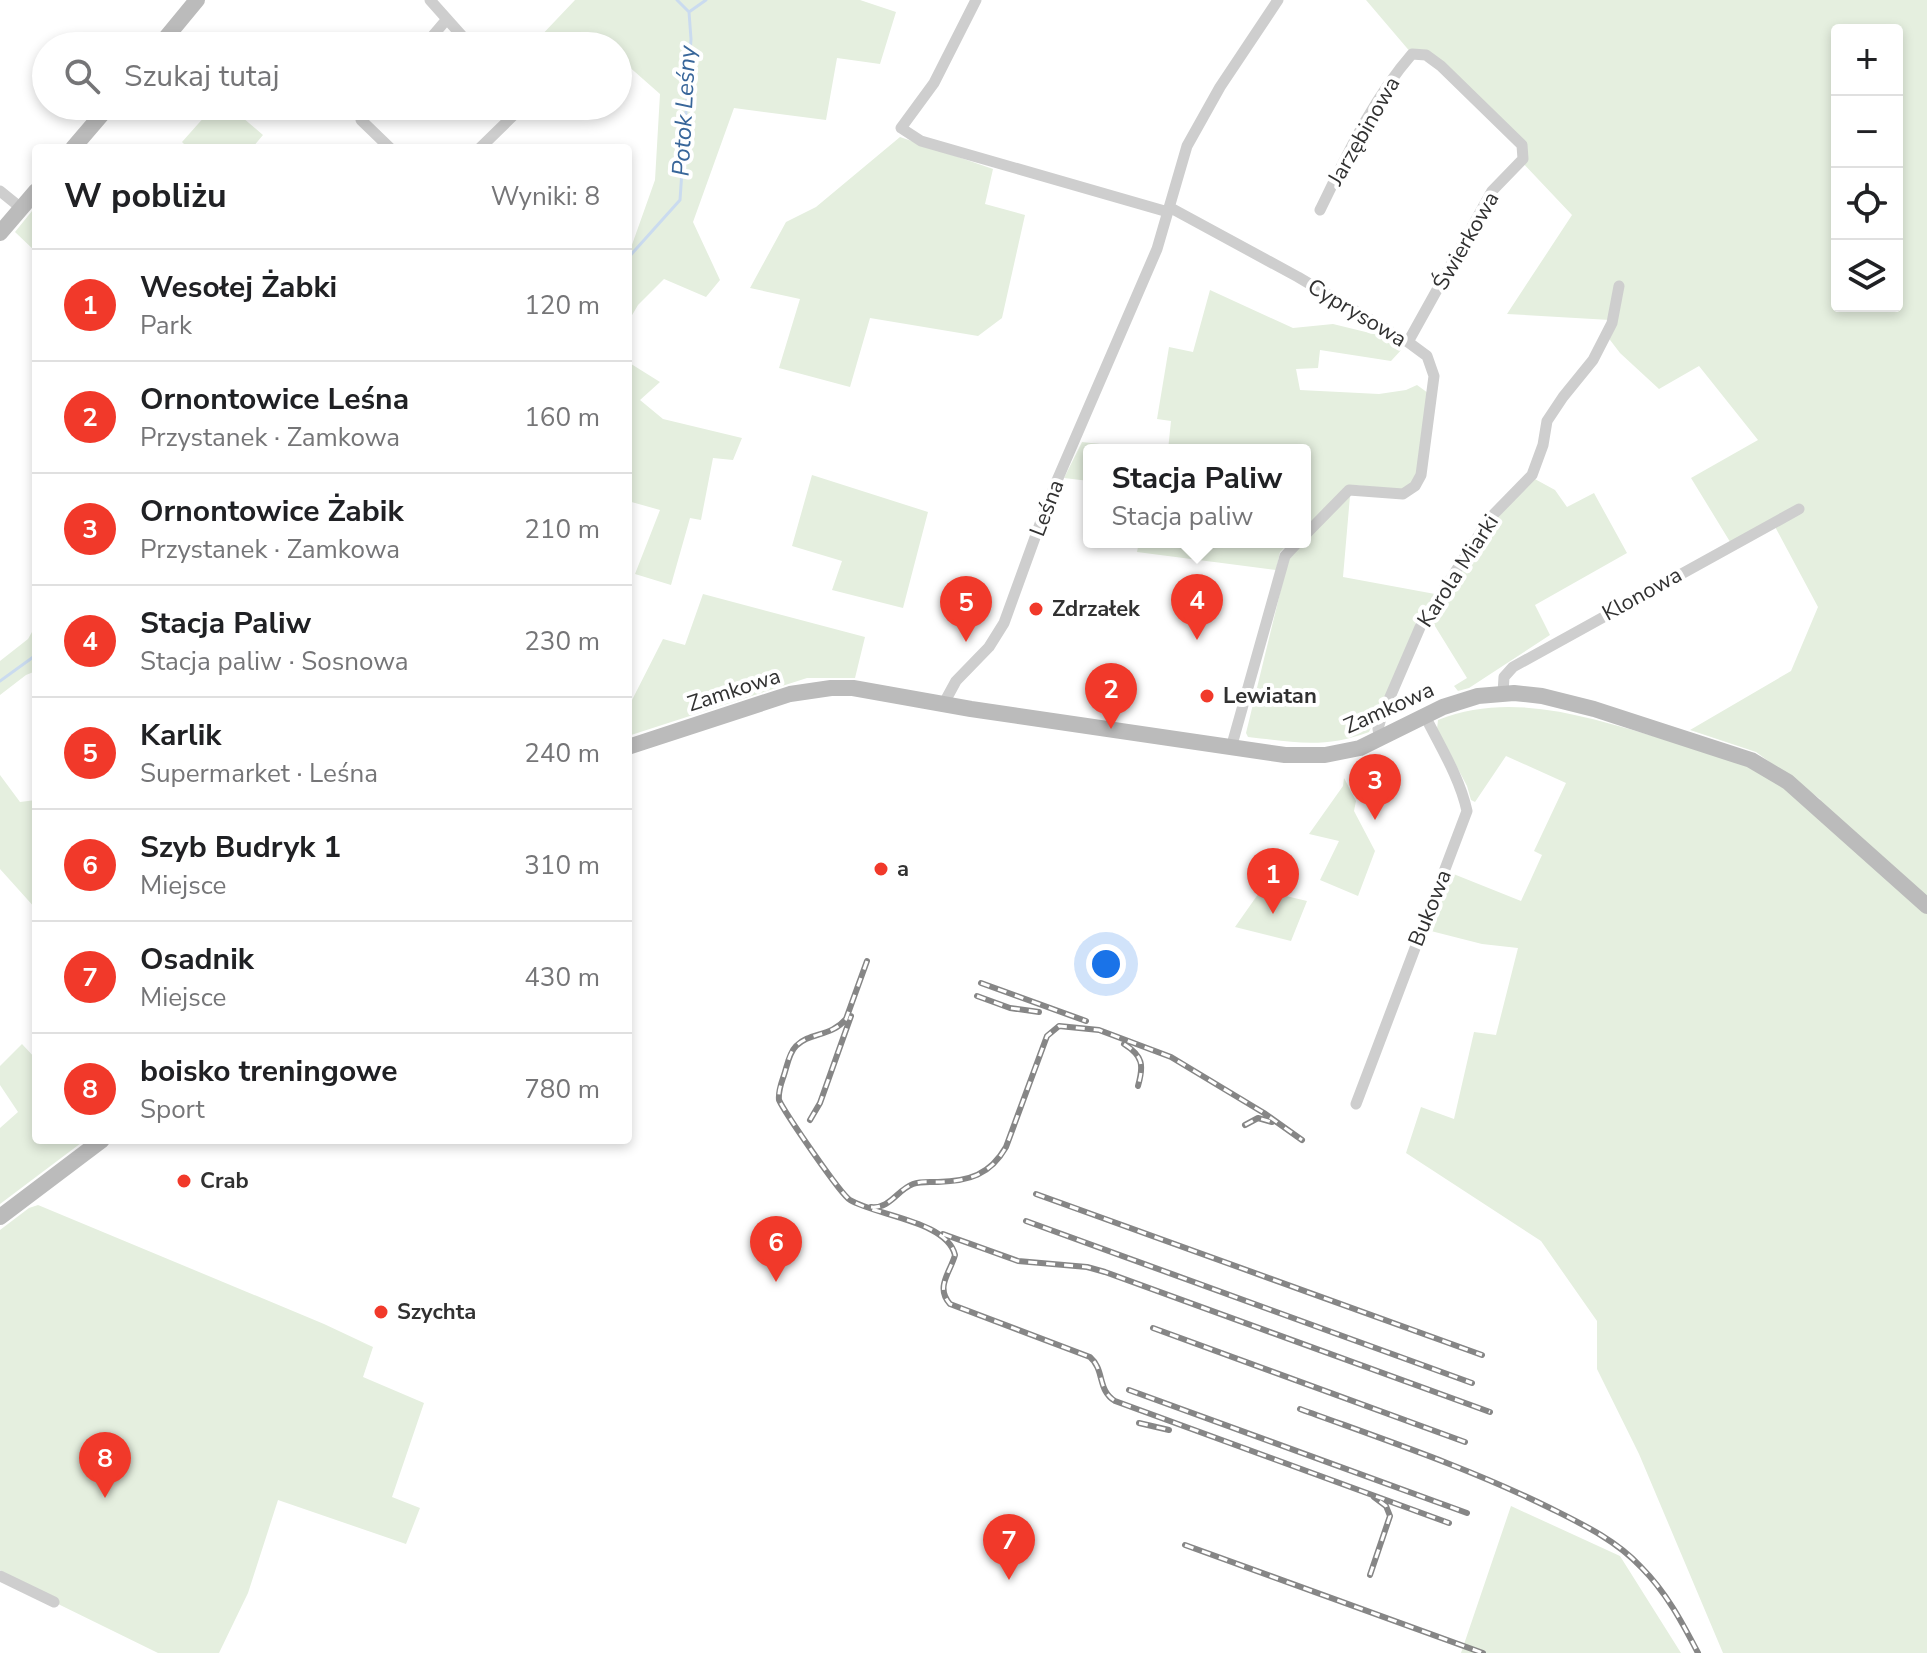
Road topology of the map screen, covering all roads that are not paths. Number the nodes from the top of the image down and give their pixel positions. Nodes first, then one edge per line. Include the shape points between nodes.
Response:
1 (197, 0) edge
2 (430, 0) edge
3 (976, 0) edge
4 (1278, 0) edge
5 (447, 19) junction
6 (171, 32) edge
7 (436, 32) edge
8 (459, 32) edge
9 (1412, 54) joint
10 (97, 120) edge
11 (361, 120) edge
12 (509, 120) edge
13 (76, 144) edge
14 (386, 144) edge
15 (484, 144) edge
16 (0, 191) edge
17 (32, 196) edge
18 (21, 208) junction
19 (1169, 210) junction
20 (1320, 210) dead end
21 (0, 233) edge
22 (1619, 286) dead end
23 (1408, 342) junction
24 (1799, 509) dead end
25 (1311, 529) edge
26 (1292, 548) edge
27 (1503, 693) junction
28 (944, 703) junction
29 (1425, 716) junction
30 (1380, 740) junction
31 (632, 746) edge
32 (1231, 748) junction
33 (1927, 906) edge
34 (1356, 1104) dead end
35 (97, 1144) edge
36 (0, 1217) edge
37 (0, 1576) edge
38 (54, 1602) dead end

1 - 6 street
2 - 5 street
3 - 19 street via 934,83 901,128 921,141
4 - 19 street, Leśna via 1203,115 1187,146
5 - 7 street
5 - 8 street
9 - 20 street, Jarzębinowa via 1358,134
9 - 23 street, Świerkowa via 1426,55 1441,66 1522,145 1523,159 1492,191
10 - 13 street
11 - 14 street
12 - 15 street
16 - 18 street
17 - 18 street
18 - 21 street
19 - 23 street, Cyprysowa
19 - 28 street, Leśna via 1049,499 1004,623
22 - 30 street, Karola Miarki via 1612,323 1593,360 1547,421 1532,475 1490,518 1421,625 1381,718
23 - 25 street, Cyprysowa via 1427,356 1434,376 1421,475 1403,494 1349,490
24 - 27 street, Klonowa via 1513,667 1504,677
26 - 32 street via 1285,556
27 - 29 street, Zamkowa via 1459,701
27 - 33 street, Zamkowa via 1527,693 1594,709 1751,760 1788,782
28 - 31 street, Zamkowa via 853,688 815,689
28 - 32 street, Zamkowa
29 - 30 street, Zamkowa
29 - 34 street, Bukowa via 1467,811
30 - 32 street, Zamkowa via 1316,756
35 - 36 street
37 - 38 street

